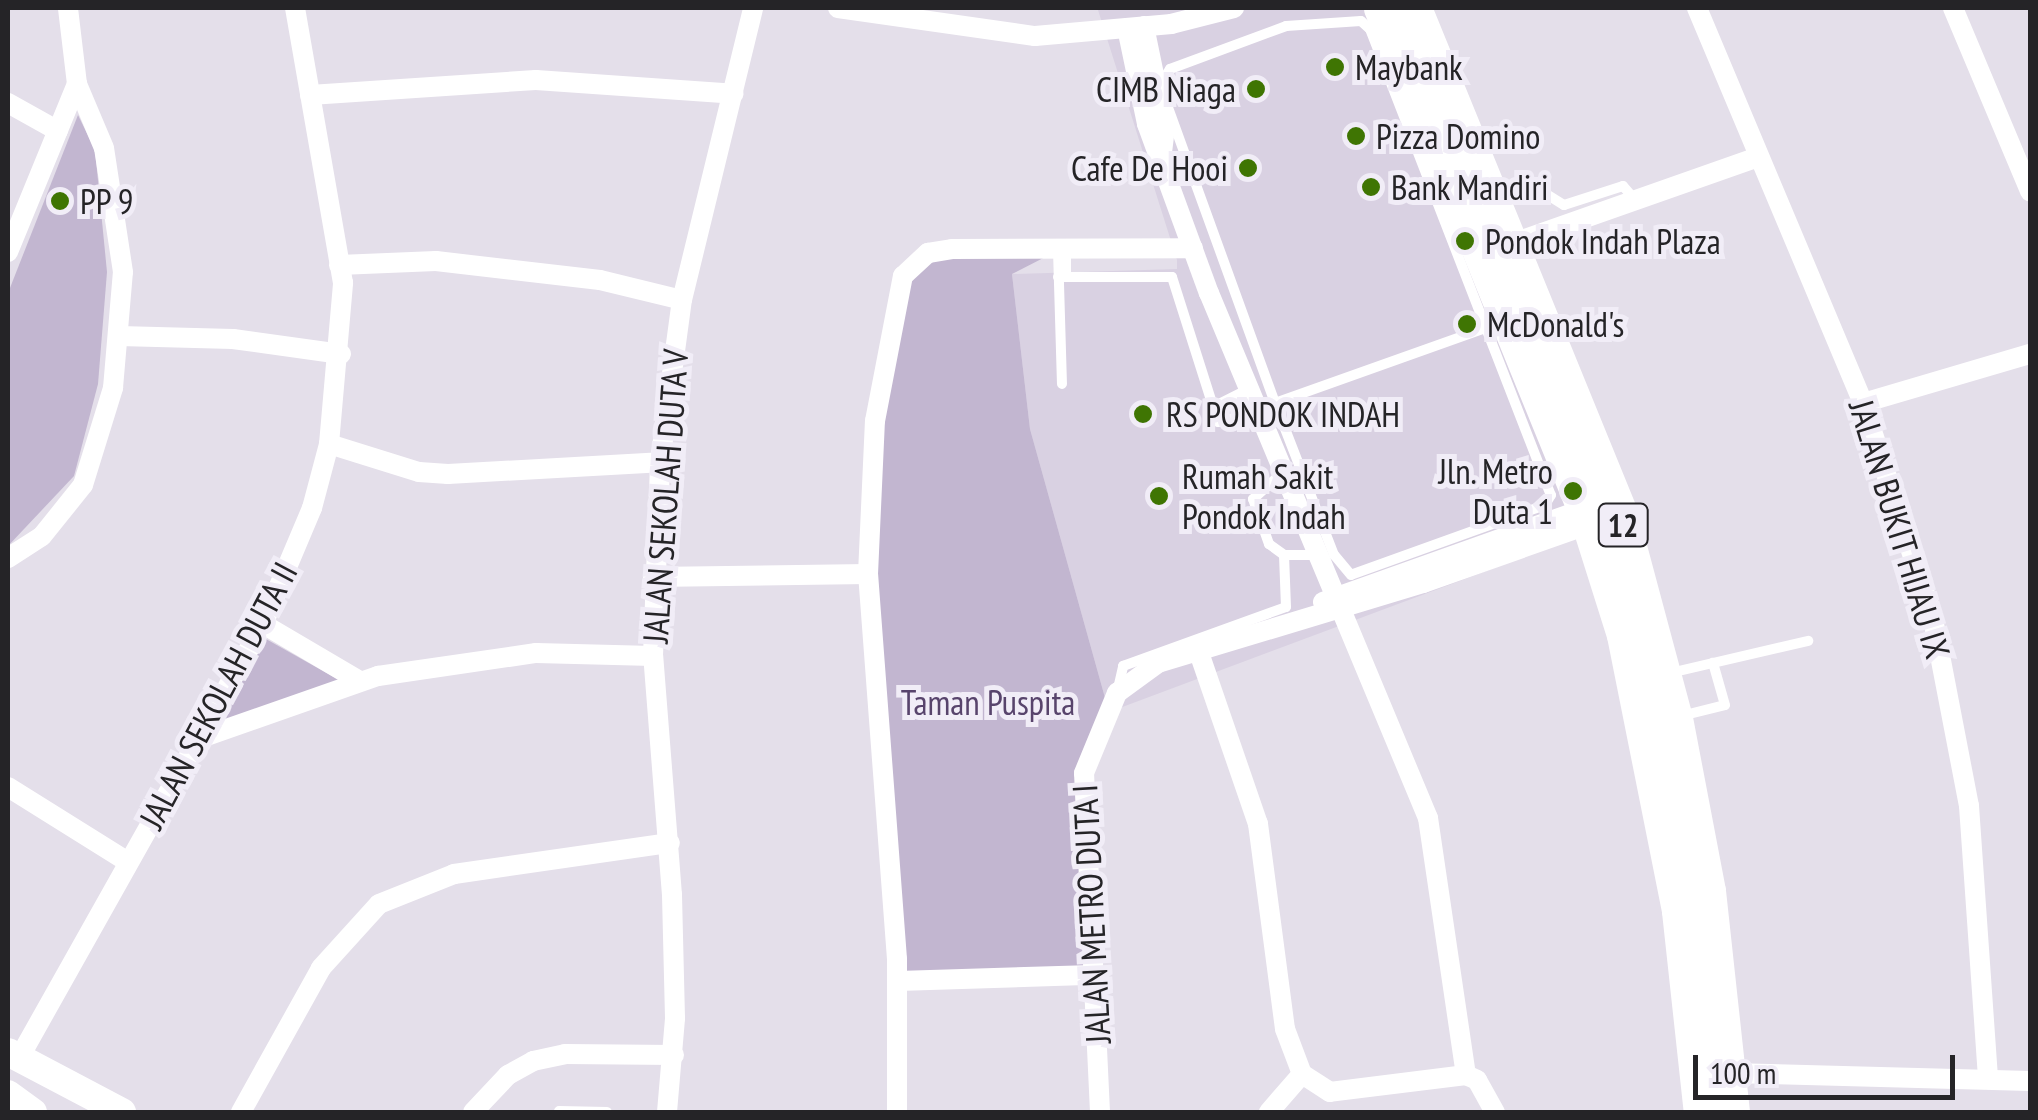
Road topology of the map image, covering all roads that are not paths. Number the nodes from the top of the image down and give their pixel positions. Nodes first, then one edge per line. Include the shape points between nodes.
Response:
1 (68, 8) edge
2 (296, 8) edge
3 (753, 8) edge
4 (838, 8) edge
5 (1234, 8) edge
6 (1381, 8) edge
7 (1414, 8) edge
8 (1698, 8) edge
9 (1952, 8) edge
10 (1203, 12) edge
11 (947, 16) edge
12 (1135, 27) junction
13 (77, 84) junction
14 (310, 94) junction
15 (734, 94) junction
16 (8, 103) edge
17 (58, 131) junction
18 (1758, 158) junction
19 (2030, 191) edge
20 (1493, 200) junction
21 (1635, 200) junction
22 (1512, 244) junction
23 (1193, 248) junction
24 (1062, 250) junction
25 (8, 252) edge
26 (340, 265) junction
27 (1062, 277) junction
28 (682, 300) junction
29 (1495, 325) junction
30 (119, 336) junction
31 (341, 354) junction
32 (2030, 354) edge
33 (1062, 384) dead end
34 (1249, 389) junction
35 (1863, 402) junction
36 (1213, 407) junction
37 (1266, 408) junction
38 (329, 444) junction
39 (660, 462) junction
40 (1282, 472) junction
41 (1602, 511) junction
42 (1540, 515) junction
43 (1493, 549) junction
44 (1284, 555) junction
45 (1314, 555) junction
46 (8, 558) edge
47 (1418, 566) junction
48 (868, 574) junction
49 (653, 577) junction
50 (1337, 602) junction
51 (263, 624) junction
52 (1808, 641) dead end
53 (1198, 650) junction
54 (653, 656) junction
55 (1714, 663) junction
56 (1664, 674) junction
57 (358, 680) junction
58 (1117, 693) junction
59 (1675, 718) junction
60 (195, 740) junction
61 (8, 787) edge
62 (670, 843) junction
63 (128, 862) junction
64 (1093, 976) junction
65 (898, 981) junction
66 (674, 1054) junction
67 (13, 1056) edge
68 (1729, 1073) junction
69 (1302, 1074) junction
70 (1466, 1075) junction
71 (1988, 1078) junction
72 (2030, 1081) edge
73 (8, 1094) edge
74 (559, 1111) edge
75 (33, 1112) edge
76 (122, 1112) edge
77 (241, 1112) edge
78 (473, 1112) edge
79 (608, 1112) edge
80 (667, 1112) edge
81 (897, 1112) edge
82 (1100, 1112) edge
83 (1270, 1112) edge
84 (1494, 1112) edge
85 (1701, 1112) edge
86 (1732, 1112) edge

1 - 13 street
2 - 14 street, JALAN SEKOLAH DUTA II
3 - 15 street, JALAN SEKOLAH DUTA V
4 - 11 street
5 - 10 street
6 - 29 highway, 12
7 - 20 highway, 12
8 - 18 street, JALAN BUKIT HIJAU IX
9 - 19 street
10 - 12 street
11 - 12 street via 1035,36
12 - 23 street via 1165,128 1162,152
13 - 17 street
13 - 30 street via 112,184 123,272
14 - 15 street via 536,80
14 - 26 street, JALAN SEKOLAH DUTA II
15 - 28 street, JALAN SEKOLAH DUTA V
16 - 17 street
17 - 25 street
18 - 21 street
18 - 35 street, JALAN BUKIT HIJAU IX
20 - 21 lane via 1535,187 1564,205 1623,186
20 - 22 highway, 12
21 - 22 street
22 - 41 highway, 12
23 - 24 street
23 - 34 street
24 - 27 lane
24 - 48 street via 940,251 916,260 903,276 875,421
26 - 28 street via 436,261 600,280
26 - 31 street, JALAN SEKOLAH DUTA II
27 - 33 lane
27 - 36 lane via 1172,277
28 - 39 street, JALAN SEKOLAH DUTA V
29 - 37 lane
29 - 37 lane via 1370,30 1351,19 1286,26 1170,69 1160,84
29 - 41 highway, 12
29 - 42 lane via 1550,487
30 - 31 street via 233,339
30 - 46 street via 113,388 83,485 42,536
31 - 38 street, JALAN SEKOLAH DUTA II
32 - 35 street
34 - 36 lane
34 - 37 street
35 - 71 street, JALAN BUKIT HIJAU IX via 1928,602 1950,694 1969,806
36 - 37 lane via 1221,424
37 - 40 street
37 - 47 lane via 1345,573
38 - 39 street via 448,474
38 - 51 street, JALAN SEKOLAH DUTA II via 312,508
39 - 49 street, JALAN SEKOLAH DUTA V
40 - 44 lane via 1253,499 1269,544
40 - 45 street
41 - 42 street
41 - 43 street
41 - 56 highway, 12
41 - 85 highway, 12 via 1656,777
42 - 43 street
42 - 47 lane
43 - 47 street
44 - 45 lane
44 - 58 lane via 1286,607 1123,666
45 - 50 street
47 - 50 street
48 - 49 street
48 - 65 street
49 - 54 street, JALAN SEKOLAH DUTA V
50 - 53 street
50 - 70 street via 1428,818
51 - 57 street
51 - 60 street, JALAN SEKOLAH DUTA II
52 - 55 lane
53 - 58 street via 1140,672
53 - 69 street via 1258,824 1285,1029
54 - 57 street via 536,653
54 - 62 street, JALAN SEKOLAH DUTA V
55 - 56 lane
55 - 59 lane via 1725,705
56 - 59 highway, 12
57 - 60 street
58 - 64 street, JALAN METRO DUTA I via 1084,773
59 - 68 highway, 12 via 1708,891
60 - 63 street, JALAN SEKOLAH DUTA II
61 - 63 street
62 - 66 street, JALAN SEKOLAH DUTA V
62 - 77 street via 454,874 379,904 321,968
63 - 67 street, JALAN SEKOLAH DUTA II
64 - 65 street
64 - 82 street, JALAN METRO DUTA I
65 - 81 street
66 - 78 street via 566,1054 533,1062 508,1076
66 - 80 street, JALAN SEKOLAH DUTA V
67 - 76 street
68 - 71 street
68 - 86 highway, 12
69 - 70 street via 1330,1092
69 - 83 street
70 - 84 street via 1477,1080
71 - 72 street
73 - 75 street
74 - 79 lane

